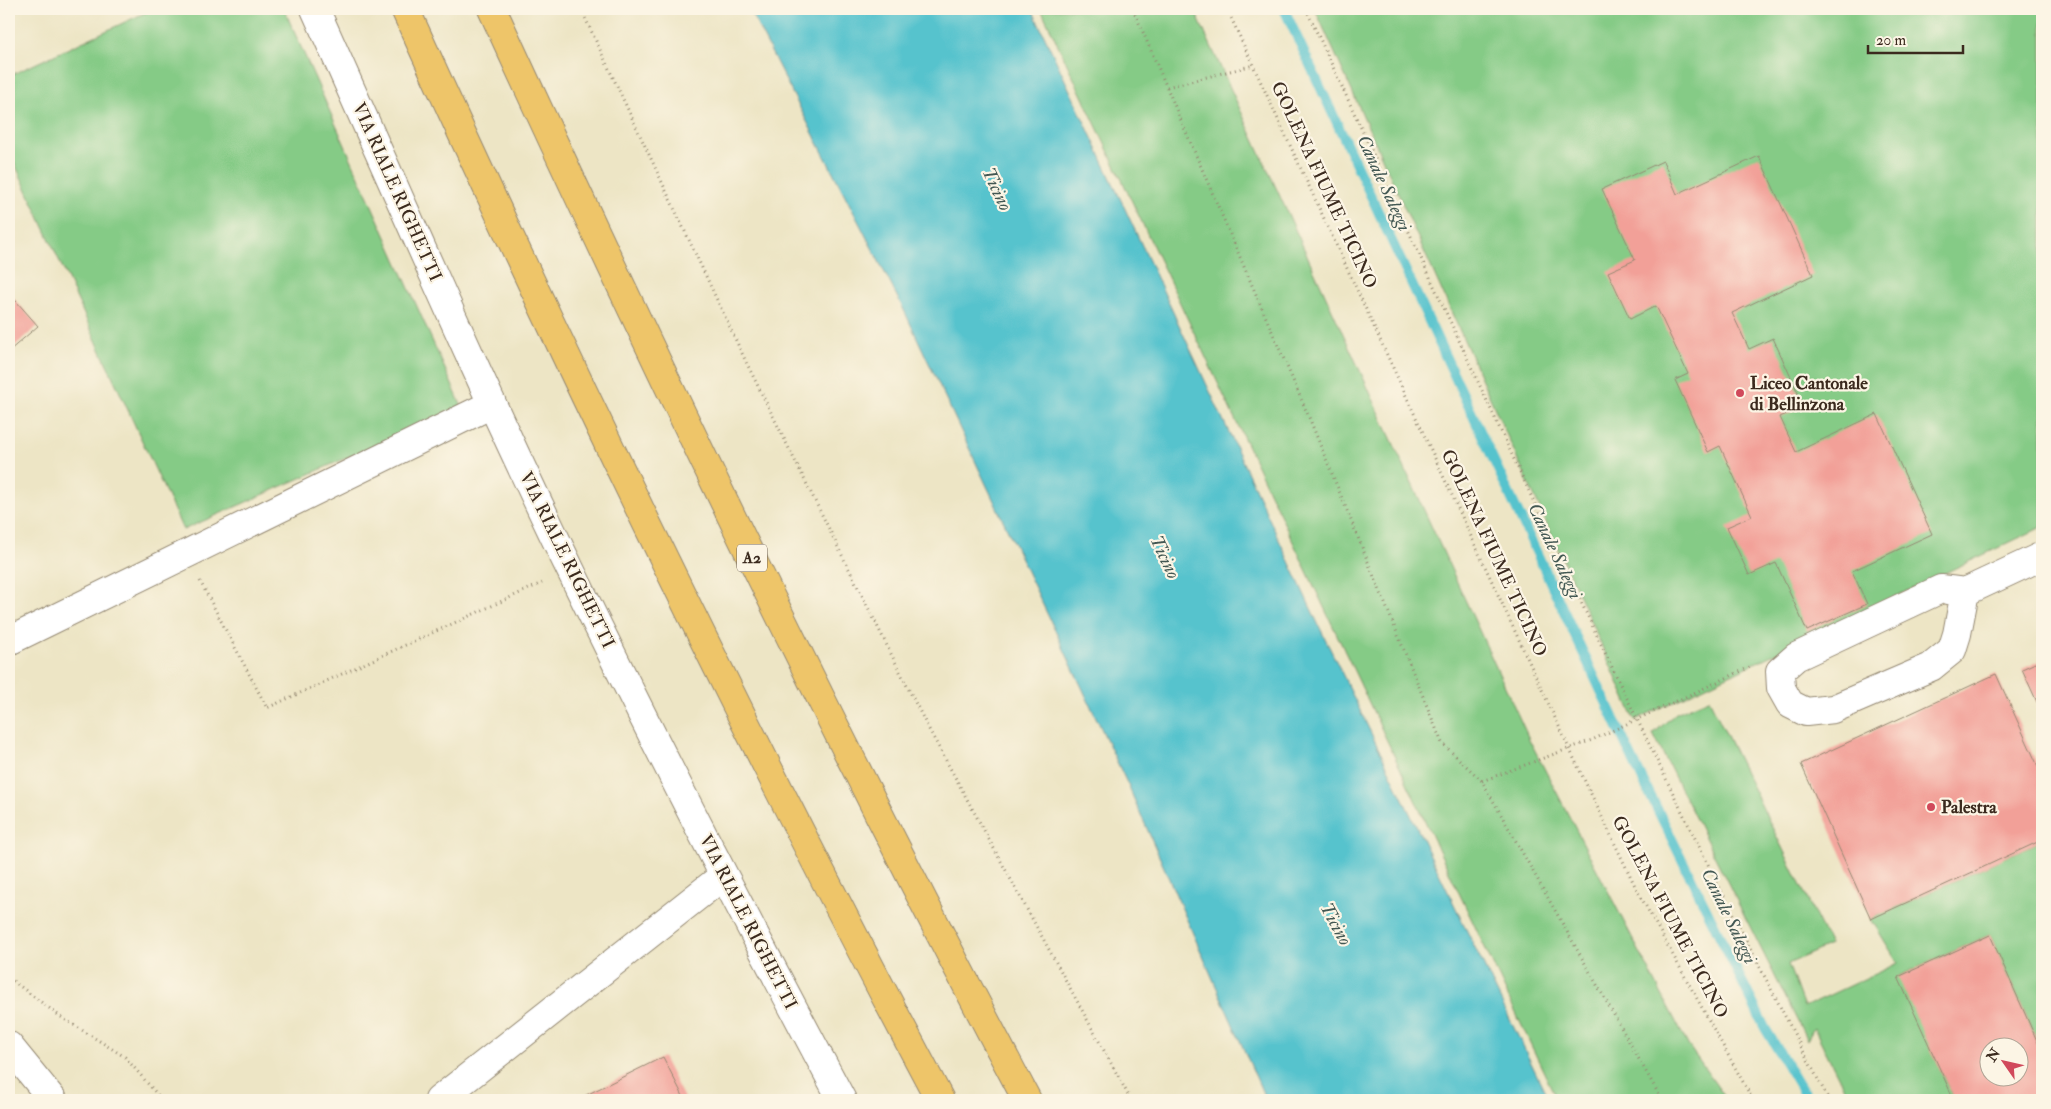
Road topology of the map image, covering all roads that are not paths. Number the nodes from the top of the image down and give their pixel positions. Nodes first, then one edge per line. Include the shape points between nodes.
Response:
1 (315, 9) edge
2 (405, 9) edge
3 (492, 9) edge
4 (492, 404) junction
5 (2042, 556) edge
6 (1965, 592) junction
7 (9, 642) edge
8 (723, 876) junction
9 (9, 1046) edge
10 (53, 1100) edge
11 (439, 1100) edge
12 (842, 1100) edge
13 (940, 1100) edge
14 (1027, 1100) edge

1 - 4 street, VIA RIALE RIGHETTI
2 - 13 highway via 642,510 801,834
3 - 14 highway, A2 via 676,405 859,777
4 - 7 street
4 - 8 street, VIA RIALE RIGHETTI via 570,570
5 - 6 street
6 - 6 street via 1941,589 1796,657 1780,671 1781,688 1790,704 1806,712 1833,709 1931,667 1952,650
8 - 11 street
8 - 12 street, VIA RIALE RIGHETTI
9 - 10 street

